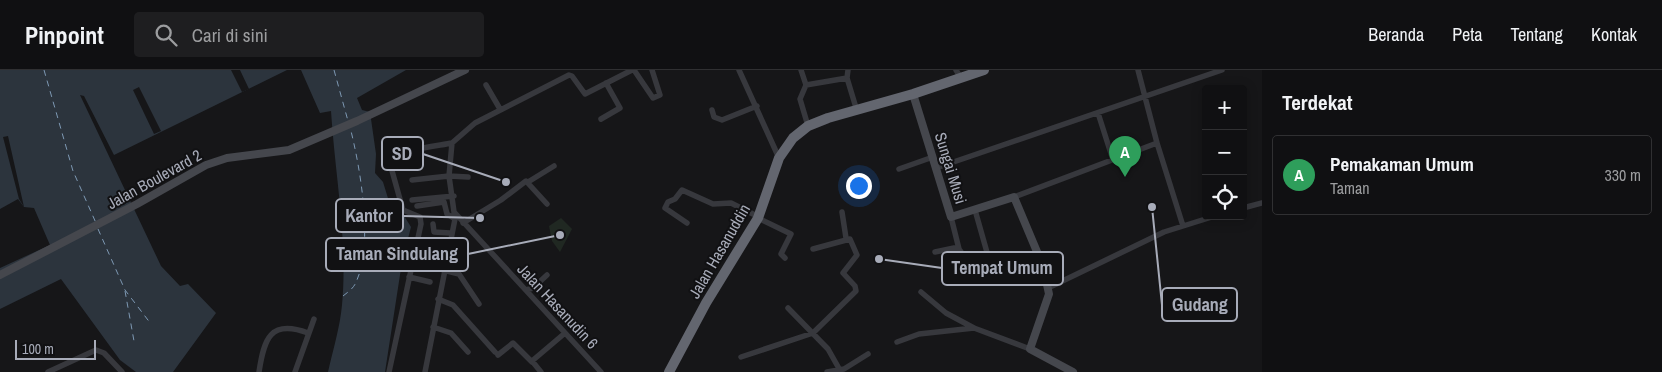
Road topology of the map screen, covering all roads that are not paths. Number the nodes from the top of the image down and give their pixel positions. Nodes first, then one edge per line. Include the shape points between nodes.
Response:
1 (465, 70) edge
2 (633, 70) edge
3 (652, 70) edge
4 (740, 70) edge
5 (800, 70) edge
6 (848, 70) edge
7 (984, 70) edge
8 (1138, 70) edge
9 (1222, 70) edge
10 (958, 74) edge
11 (847, 78) junction
12 (606, 83) junction
13 (486, 85) dead end
14 (806, 85) junction
15 (913, 94) junction
16 (1146, 96) junction
17 (757, 106) junction
18 (500, 109) junction
19 (712, 110) dead end
20 (856, 111) junction
21 (1098, 113) junction
22 (600, 119) dead end
23 (808, 126) junction
24 (452, 142) junction
25 (1157, 143) junction
26 (933, 157) junction
27 (779, 158) junction
28 (1113, 160) junction
29 (554, 166) dead end
30 (936, 168) junction
31 (898, 169) dead end
32 (449, 176) junction
33 (468, 177) dead end
34 (412, 180) dead end
35 (528, 182) junction
36 (454, 196) junction
37 (1014, 197) junction
38 (412, 200) dead end
39 (1262, 203) edge
40 (546, 204) dead end
41 (417, 206) dead end
42 (1247, 207) edge
43 (975, 210) junction
44 (842, 212) dead end
45 (455, 216) junction
46 (758, 217) junction
47 (951, 217) junction
48 (1202, 220) edge
49 (463, 223) junction
50 (687, 223) dead end
51 (434, 224) dead end
52 (1183, 226) junction
53 (450, 234) junction
54 (846, 238) junction
55 (813, 249) dead end
56 (959, 249) junction
57 (935, 252) dead end
58 (786, 258) dead end
59 (970, 266) dead end
60 (1043, 266) junction
61 (444, 270) junction
62 (0, 275) edge
63 (547, 275) dead end
64 (409, 277) junction
65 (430, 282) dead end
66 (1048, 288) junction
67 (526, 290) junction
68 (921, 292) dead end
69 (438, 300) junction
70 (479, 304) dead end
71 (788, 308) dead end
72 (313, 321) dead end
73 (433, 327) junction
74 (974, 328) junction
75 (308, 332) junction
76 (813, 332) junction
77 (565, 333) junction
78 (897, 342) dead end
79 (1030, 349) junction
80 (468, 352) dead end
81 (868, 354) dead end
82 (741, 357) dead end
83 (532, 362) junction
84 (840, 370) edge
85 (48, 372) edge
86 (122, 372) edge
87 (259, 372) edge
88 (295, 372) edge
89 (389, 372) edge
90 (425, 372) edge
91 (540, 372) edge
92 (601, 372) edge
93 (669, 372) edge
94 (827, 372) edge
95 (1073, 372) edge

1 - 62 main road, Jalan Boulevard 2 via 289,150 227,158 206,165
2 - 3 street via 653,98 660,95
2 - 12 street
4 - 17 street
5 - 14 street
6 - 11 street
7 - 10 highway, Jalan Hasanuddin
8 - 16 street
9 - 16 street
10 - 15 highway, Jalan Hasanuddin
11 - 14 street
11 - 20 street
12 - 18 street via 585,94 570,75
12 - 22 street via 620,108
13 - 18 street
14 - 23 street via 800,99
15 - 20 highway, Jalan Hasanuddin
15 - 26 main road, Sungai Musi
16 - 21 street
16 - 25 street
17 - 19 street via 722,120 714,117
17 - 27 street
18 - 24 street via 475,123
20 - 23 highway, Jalan Hasanuddin
21 - 28 street
21 - 30 street
23 - 27 highway, Jalan Hasanuddin via 788,142
24 - 32 street
24 - 64 street via 390,158 388,163 405,212 418,216 421,221
25 - 28 street
25 - 52 street
26 - 30 main road, Sungai Musi
26 - 31 street
27 - 46 highway, Jalan Hasanuddin
28 - 37 street
29 - 35 street
30 - 47 main road, Sungai Musi
32 - 33 street
32 - 34 street
32 - 36 street
35 - 40 street
35 - 49 street
36 - 38 street
36 - 45 street
37 - 43 main road, Sungai Musi
37 - 60 main road
39 - 42 street
41 - 45 street, Jalan Hasanudin 6 via 444,202 448,214
43 - 47 main road, Sungai Musi
43 - 60 street via 993,279
44 - 54 street
45 - 49 street, Jalan Hasanudin 6
45 - 53 street
46 - 50 street via 732,203 713,204 682,190 665,208
46 - 58 street via 790,234 781,254
46 - 93 highway, Jalan Hasanuddin
47 - 56 street
48 - 52 street
49 - 67 street, Jalan Hasanudin 6
51 - 53 street via 434,232
52 - 66 street
53 - 61 street
54 - 55 street
54 - 76 street via 850,239 858,255 843,274 856,291
56 - 57 street
56 - 59 street
60 - 66 main road
61 - 69 street
61 - 70 street via 459,274
63 - 67 street
64 - 65 street
64 - 89 street
66 - 79 main road via 1048,299
67 - 77 street, Jalan Hasanudin 6
68 - 74 street via 946,313
69 - 73 street
69 - 83 street via 453,305 496,354 513,343
71 - 76 street
72 - 75 street
73 - 80 street via 451,333
73 - 90 street
74 - 78 street via 919,334
74 - 79 street
75 - 87 street via 288,327 273,332 263,346
75 - 88 street
76 - 82 street
76 - 84 street
77 - 83 street
77 - 92 street, Jalan Hasanudin 6
79 - 95 main road
81 - 84 street
83 - 91 street
84 - 94 street
85 - 86 street via 91,352 101,351

